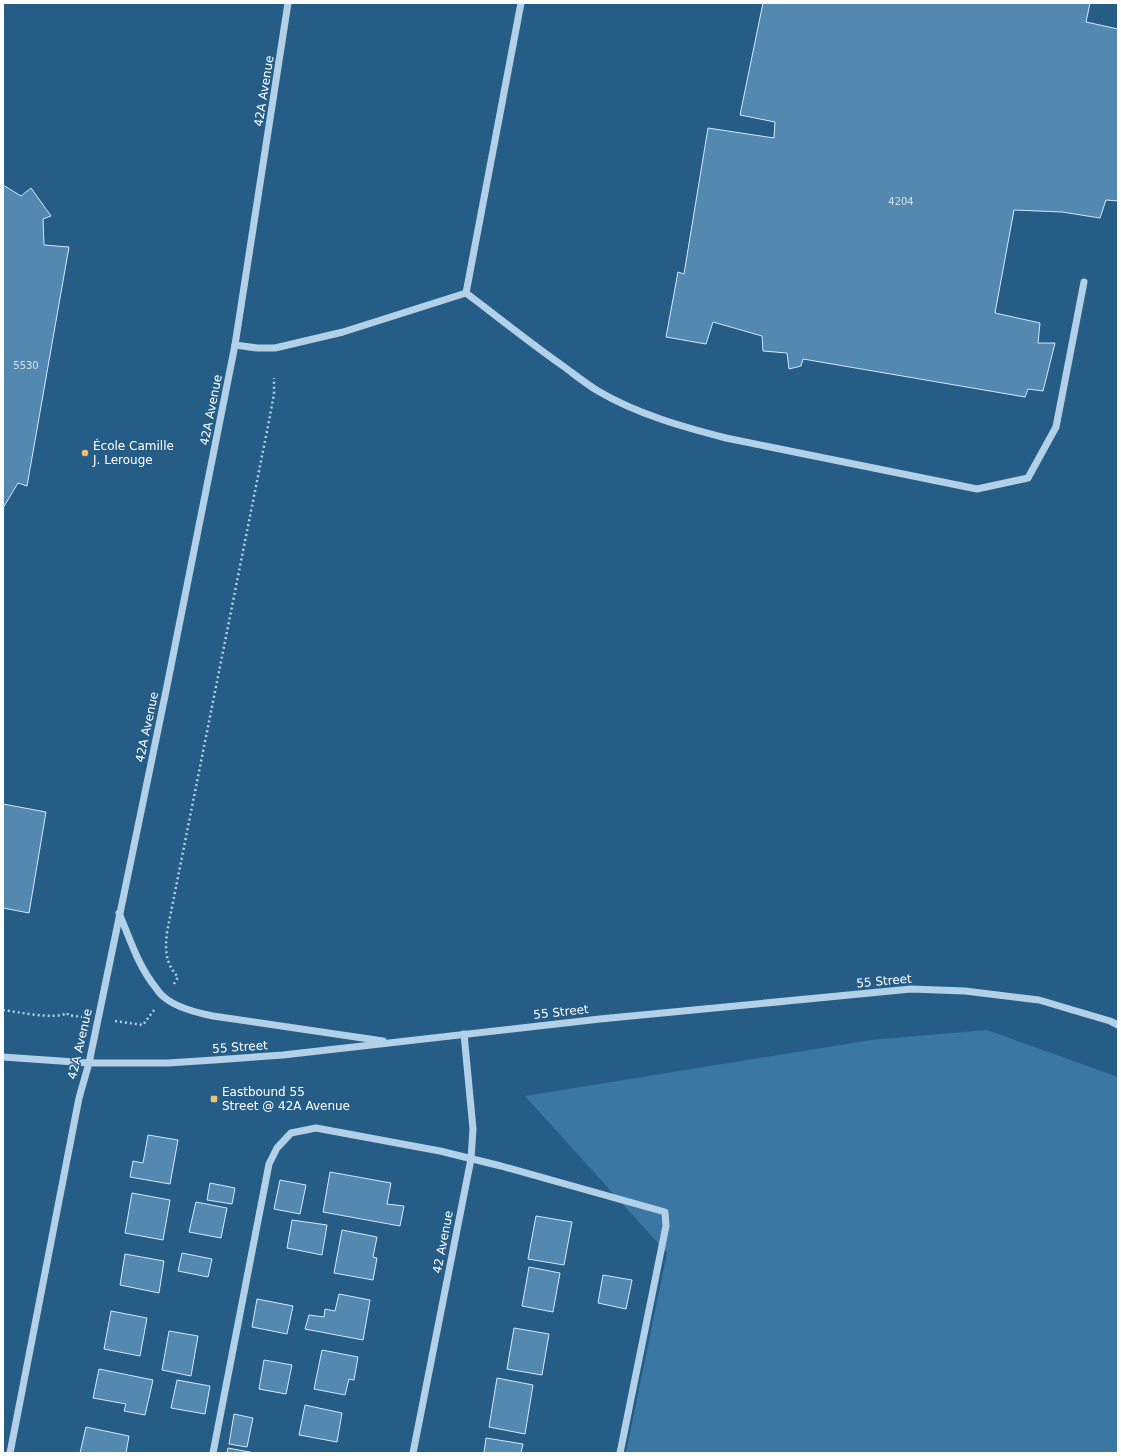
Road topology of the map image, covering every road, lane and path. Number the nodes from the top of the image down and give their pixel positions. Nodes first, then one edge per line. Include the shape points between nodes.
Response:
1 (288, 3) edge
2 (521, 3) edge
3 (1084, 282) dead end
4 (466, 293) junction
5 (235, 345) junction
6 (274, 378) dead end
7 (119, 913) junction
8 (171, 987) dead end
9 (3, 1010) edge
10 (153, 1012) dead end
11 (68, 1015) dead end
12 (132, 1023) dead end
13 (1118, 1025) edge
14 (464, 1034) junction
15 (393, 1043) junction
16 (3, 1058) edge
17 (89, 1063) junction
18 (471, 1160) junction
19 (10, 1453) edge
20 (213, 1453) edge
21 (413, 1453) edge
22 (620, 1453) edge

1 - 5 street, 42A Avenue
2 - 4 street
3 - 4 street via 1056,427 1028,478 977,489 726,438 665,421 598,391
4 - 5 street via 343,332 274,348
5 - 7 street, 42A Avenue
6 - 8 path via 269,421 167,932 168,963 178,977
7 - 15 street via 149,979 164,997 177,1004 213,1016
7 - 17 street, 42A Avenue
9 - 11 path via 49,1016 63,1016 67,1013
10 - 12 path via 143,1025
13 - 14 street, 55 Street via 1039,1000 965,991 911,989
14 - 15 street, 55 Street
14 - 18 street, 42 Avenue via 473,1129
15 - 17 street, 55 Street via 214,1060
16 - 17 street, 55 Street
17 - 19 street, 42A Avenue via 79,1098
18 - 20 street via 440,1151 316,1128 291,1133 277,1148 269,1164
18 - 21 street, 42 Avenue
18 - 22 street via 509,1168 664,1212 666,1226

